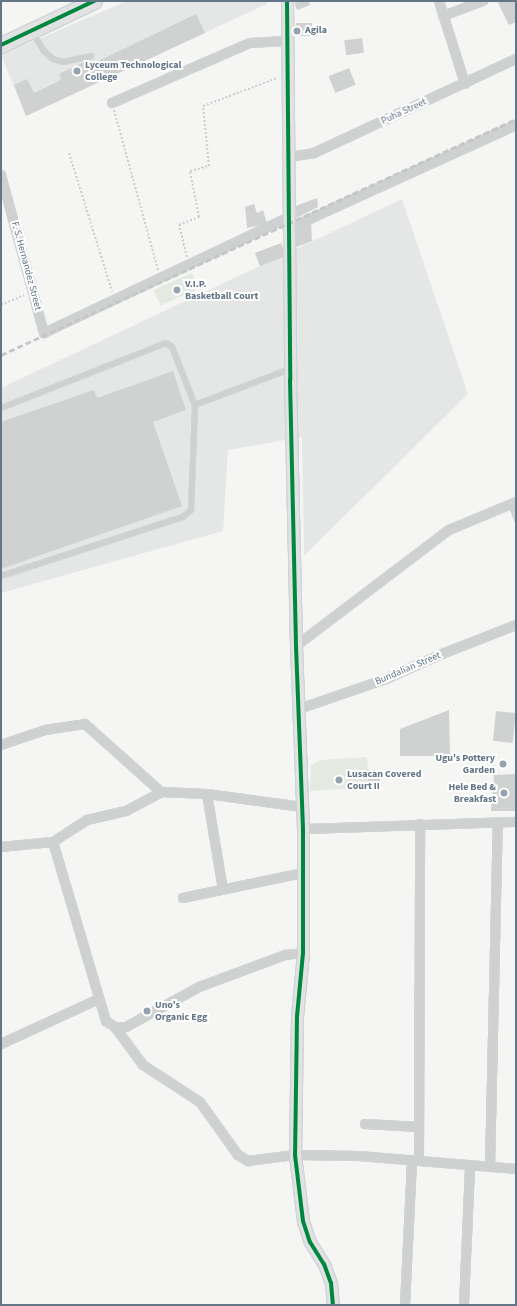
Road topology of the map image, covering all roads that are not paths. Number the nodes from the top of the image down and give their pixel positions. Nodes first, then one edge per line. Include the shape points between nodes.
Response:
1 (94, 1) edge
2 (287, 1) edge
3 (439, 1) edge
4 (482, 1) edge
5 (443, 16) junction
6 (32, 30) junction
7 (287, 41) junction
8 (1, 45) edge
9 (91, 56) dead end
10 (516, 59) edge
11 (465, 84) junction
12 (112, 103) road end
13 (516, 125) edge
14 (289, 157) junction
15 (1, 175) edge
16 (289, 217) junction
17 (288, 229) junction
18 (290, 369) junction
19 (195, 404) junction
20 (1, 408) edge
21 (516, 502) edge
22 (1, 576) edge
23 (516, 626) edge
24 (296, 646) junction
25 (299, 709) junction
26 (1, 745) edge
27 (161, 792) junction
28 (208, 794) junction
29 (302, 807) junction
30 (516, 822) edge
31 (498, 823) junction
32 (420, 824) junction
33 (303, 829) junction
34 (53, 842) junction
35 (1, 847) edge
36 (303, 873) junction
37 (222, 890) junction
38 (183, 898) dead end
39 (302, 953) junction
40 (99, 999) junction
41 (115, 1026) junction
42 (1, 1044) edge
43 (365, 1124) dead end
44 (419, 1127) junction
45 (295, 1155) junction
46 (416, 1160) junction
47 (470, 1165) junction
48 (490, 1167) junction
49 (516, 1169) edge
50 (333, 1305) edge
51 (405, 1305) edge
52 (464, 1305) edge

1 - 6 highway
2 - 7 street
3 - 5 street
4 - 5 street
5 - 11 street
6 - 8 highway
6 - 9 lane via 44,51 53,59 62,62
7 - 12 street via 250,43
7 - 14 street
10 - 11 street, Puha Street
11 - 14 street, Puha Street via 314,153
13 - 17 street
14 - 16 street
15 - 16 street, F. S. Hernandez Street via 44,333
16 - 17 street
17 - 18 street
18 - 19 lane
18 - 24 street
19 - 20 lane via 172,347 166,343
19 - 22 lane via 191,510 183,517
21 - 24 street via 449,530
23 - 25 street, Bundalian Street via 442,654 386,679
24 - 25 street
25 - 29 street
26 - 27 street via 45,730 85,724
27 - 28 street
27 - 34 street via 126,811 87,820
28 - 29 street
28 - 37 street
29 - 33 street
30 - 31 street
31 - 32 street
31 - 48 street
32 - 33 street
32 - 44 street
33 - 36 street
34 - 35 street
34 - 40 street
36 - 37 street
36 - 39 street
37 - 38 street
39 - 41 street via 285,955 199,987 126,1027
39 - 45 street via 297,1016
40 - 41 street via 106,1021
40 - 42 street
41 - 45 street via 143,1065 200,1102 238,1156 248,1161
43 - 44 street
44 - 46 street
45 - 46 street
45 - 50 street via 303,1221 310,1242 324,1264 331,1282
46 - 47 street
46 - 51 street
47 - 48 street
47 - 52 street
48 - 49 street

